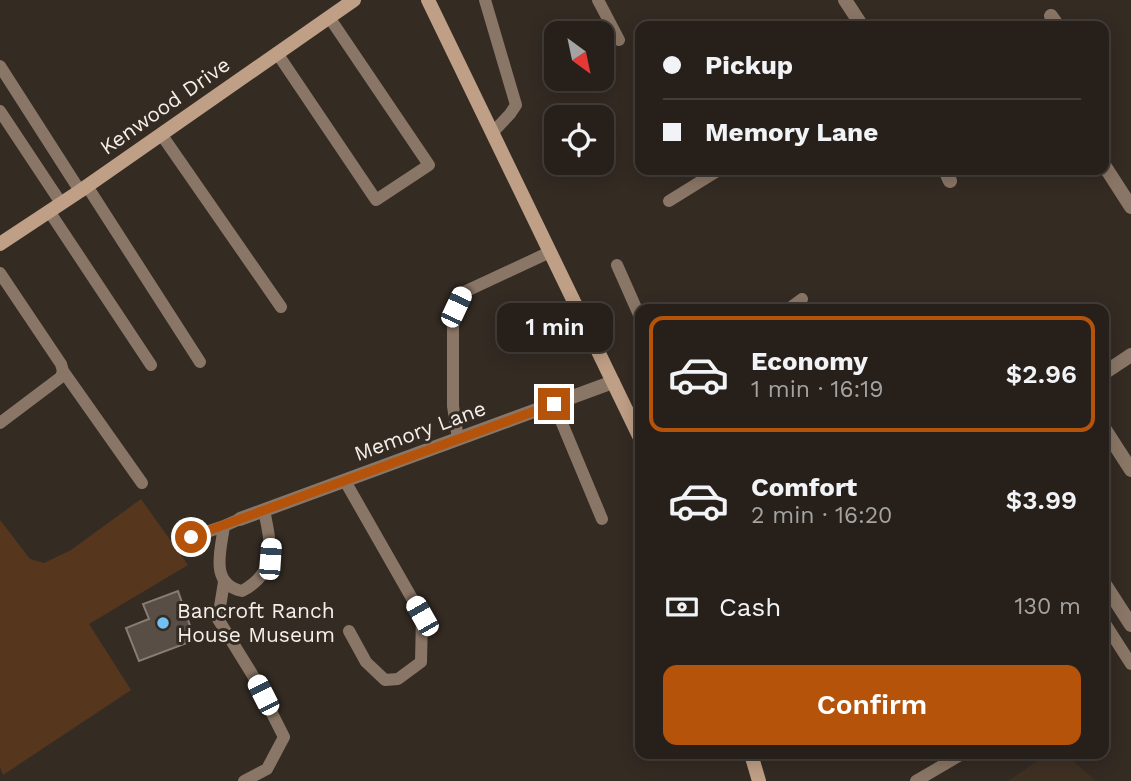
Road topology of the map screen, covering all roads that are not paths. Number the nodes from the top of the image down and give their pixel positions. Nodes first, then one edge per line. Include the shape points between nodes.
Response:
1 (354, 0) edge
2 (428, 0) edge
3 (485, 0) edge
4 (598, 0) edge
5 (845, 0) edge
6 (329, 17) junction
7 (859, 21) edge
8 (619, 40) dead end
9 (277, 53) junction
10 (0, 66) edge
11 (0, 111) edge
12 (493, 132) junction
13 (161, 134) junction
14 (1109, 173) edge
15 (711, 175) edge
16 (84, 188) junction
17 (669, 201) dead end
18 (55, 207) junction
19 (1131, 207) edge
20 (0, 244) edge
21 (550, 252) junction
22 (617, 265) dead end
23 (0, 272) edge
24 (802, 299) dead end
25 (795, 304) edge
26 (635, 306) edge
27 (281, 307) dead end
28 (1131, 355) edge
29 (200, 362) dead end
30 (151, 366) dead end
31 (1109, 370) edge
32 (63, 371) junction
33 (613, 382) junction
34 (554, 404) junction
35 (635, 412) edge
36 (0, 423) edge
37 (1109, 436) edge
38 (458, 439) junction
39 (1131, 470) edge
40 (345, 481) junction
41 (142, 483) dead end
42 (264, 510) junction
43 (240, 519) joint
44 (602, 519) dead end
45 (224, 526) junction
46 (191, 537) dead end
47 (224, 582) junction
48 (1109, 591) edge
49 (1131, 625) edge
50 (1109, 630) edge
51 (349, 631) dead end
52 (1131, 664) edge
53 (752, 759) edge
54 (953, 759) edge
55 (244, 781) edge
56 (759, 781) edge
57 (916, 781) edge

1 - 6 street, Kenwood Drive
2 - 12 street
3 - 12 lane via 516,105
4 - 8 lane
5 - 7 street
6 - 9 street, Kenwood Drive
6 - 9 lane via 429,165 376,200
9 - 13 street, Kenwood Drive
10 - 16 lane
11 - 18 lane
12 - 21 street
13 - 16 street, Kenwood Drive
13 - 27 lane
14 - 19 street
15 - 17 lane
16 - 18 street, Kenwood Drive
16 - 29 lane
18 - 20 street, Kenwood Drive
18 - 30 lane
21 - 33 street
21 - 38 lane via 462,293 453,327 453,406
22 - 26 lane
23 - 32 lane
24 - 25 lane
28 - 31 street
32 - 36 lane
32 - 41 lane
33 - 34 street, Memory Lane
33 - 35 street
34 - 38 street, Memory Lane
34 - 44 lane
37 - 39 street
38 - 40 street, Memory Lane
40 - 42 street, Memory Lane
40 - 51 lane via 422,616 421,662 398,679 385,680 366,662
42 - 43 street, Memory Lane
42 - 47 lane via 271,543 262,575 242,591
43 - 45 lane
45 - 46 lane
45 - 47 lane via 219,569
47 - 55 lane via 218,620 284,737 267,769
48 - 49 street
50 - 52 lane
53 - 56 street
54 - 57 lane

